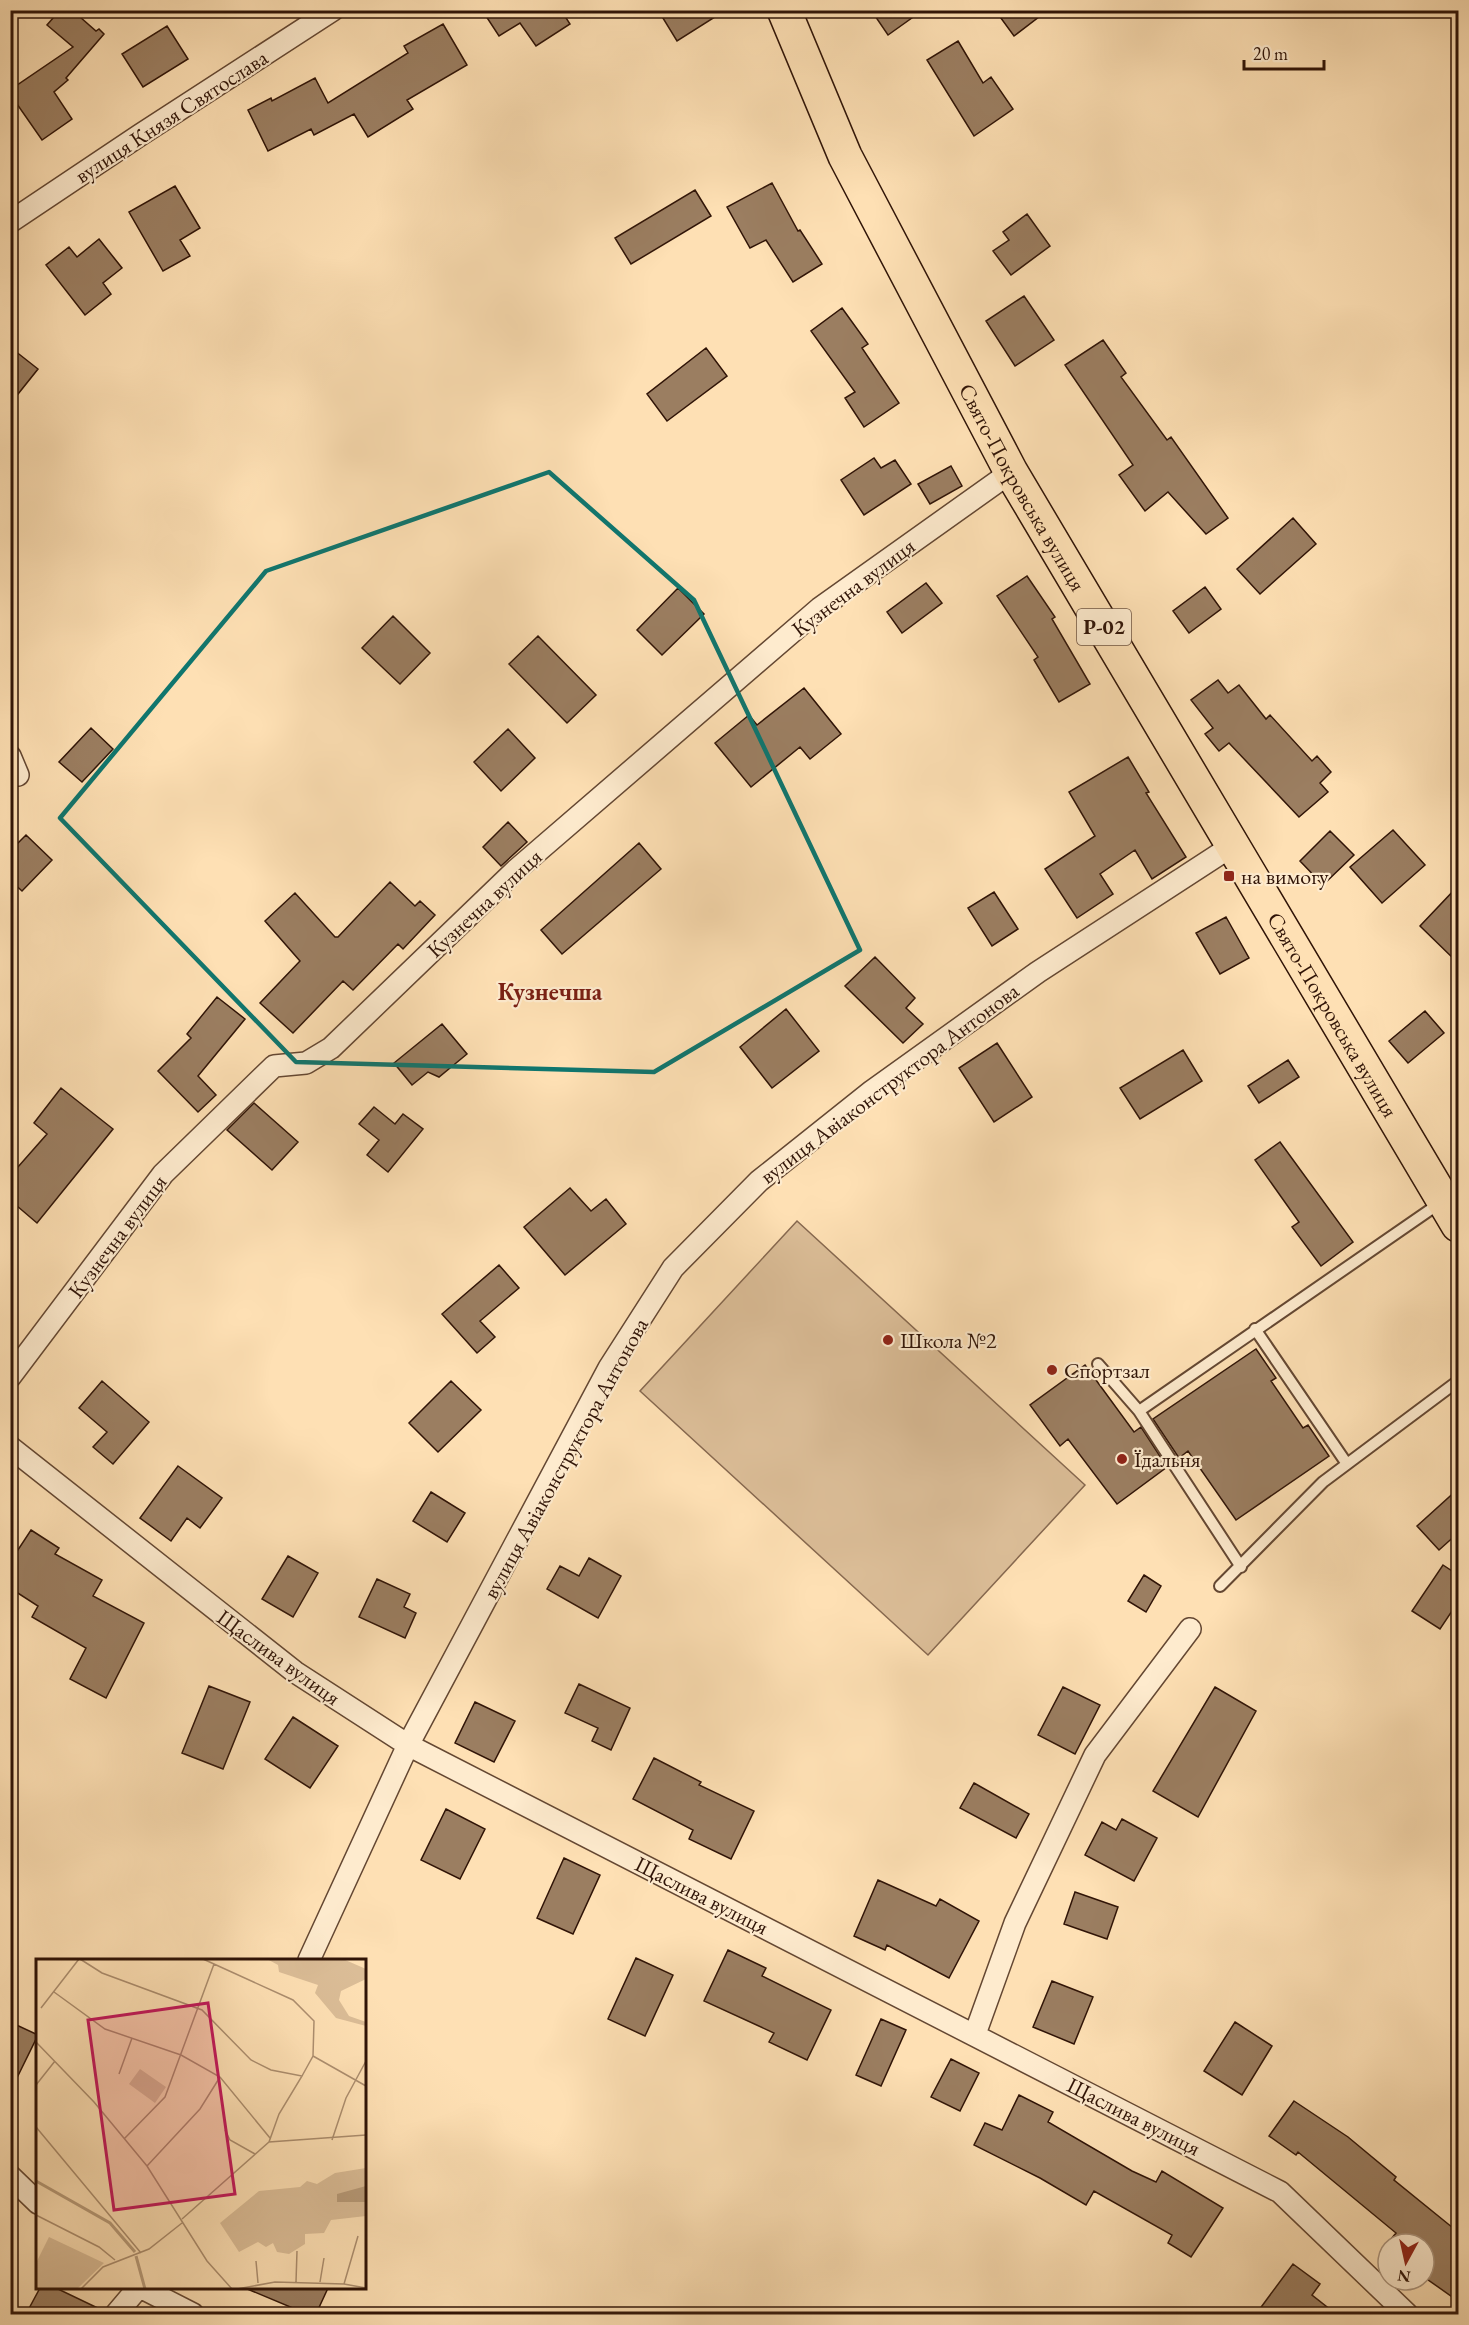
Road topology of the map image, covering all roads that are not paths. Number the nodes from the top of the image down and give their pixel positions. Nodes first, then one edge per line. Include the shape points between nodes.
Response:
1 (333, 10) edge
2 (784, 10) edge
3 (10, 222) edge
4 (1011, 472) junction
5 (1235, 844) junction
6 (1451, 1213) edge
7 (1255, 1329) junction
8 (1098, 1364) dead end
9 (10, 1377) edge
10 (1458, 1381) edge
11 (1139, 1411) junction
12 (10, 1447) edge
13 (1347, 1464) junction
14 (1241, 1567) junction
15 (1220, 1586) dead end
16 (1190, 1629) dead end
17 (408, 1745) junction
18 (309, 1959) edge
19 (975, 2034) junction
20 (10, 2176) edge
21 (36, 2201) edge
22 (139, 2289) edge
23 (142, 2289) edge
24 (116, 2314) edge
25 (193, 2314) edge
26 (1407, 2314) edge

1 - 3 street, вулиця Князя Святослава
2 - 4 main road, Свято-Покровська вулиця / Р-02 via 845,156
4 - 5 main road, Свято-Покровська вулиця / Р-02
4 - 9 street, Кузнечна вулиця via 820,608 516,870 331,1048 306,1063 274,1066 163,1174
5 - 6 main road, Свято-Покровська вулиця / Р-02
5 - 17 street, вулиця Авіаконструктора Антонова via 1038,972 872,1091 759,1181 673,1268 609,1368
6 - 7 lane
7 - 11 lane
7 - 13 lane
8 - 11 lane
10 - 13 lane
11 - 14 lane
12 - 17 street, Щаслива вулиця via 295,1672
13 - 14 lane via 1323,1482
14 - 15 lane
16 - 19 street via 1095,1755 1015,1923
17 - 18 street, вулиця Авіаконструктора Антонова
17 - 19 street, Щаслива вулиця
19 - 26 street, Щаслива вулиця via 1280,2192
20 - 21 street
22 - 24 street
23 - 25 street

